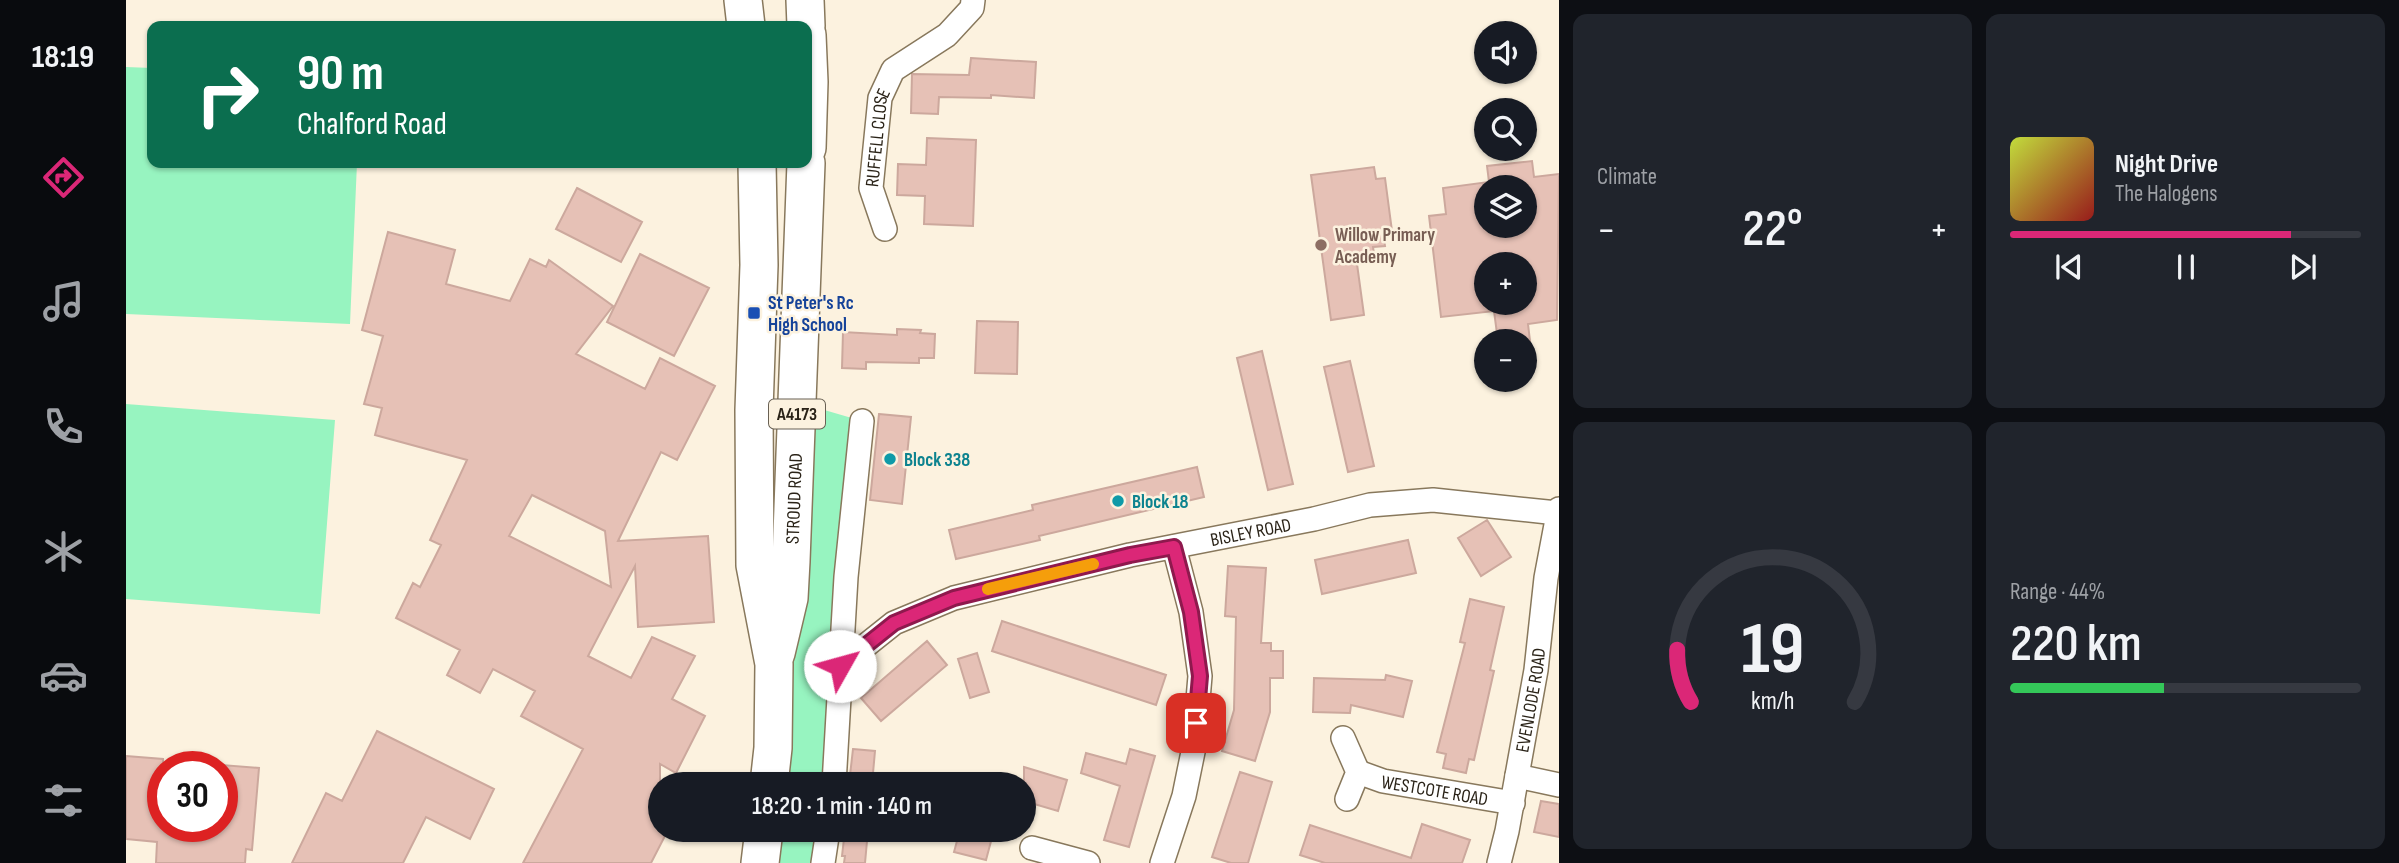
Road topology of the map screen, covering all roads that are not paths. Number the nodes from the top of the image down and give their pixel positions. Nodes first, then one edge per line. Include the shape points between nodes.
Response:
1 (743, 0) edge
2 (805, 0) edge
3 (973, 0) edge
4 (745, 21) edge
5 (806, 21) edge
6 (757, 168) edge
7 (806, 168) edge
8 (885, 229) dead end
9 (862, 421) dead end
10 (1558, 511) edge
11 (1174, 547) junction
12 (774, 664) junction
13 (840, 666) junction
14 (1343, 738) dead end
15 (1518, 771) junction
16 (770, 772) edge
17 (835, 772) edge
18 (1358, 772) junction
19 (1559, 774) edge
20 (1559, 785) edge
21 (1347, 799) dead end
22 (1513, 803) junction
23 (763, 842) edge
24 (826, 842) edge
25 (1032, 848) dead end
26 (760, 863) edge
27 (823, 863) edge
28 (1088, 863) edge
29 (1162, 863) edge
30 (1499, 863) edge

1 - 4 main road
2 - 5 main road
3 - 8 street, RUFFELL CLOSE via 972,8 947,35 893,70 880,98 871,188
6 - 12 main road, STROUD ROAD / A4173 via 755,565
7 - 12 main road, STROUD ROAD / A4173 via 792,561
9 - 13 street
10 - 11 street, BISLEY ROAD via 1433,500 1370,505
10 - 15 street, EVENLODE ROAD
11 - 13 street, BISLEY ROAD via 954,598 894,623
11 - 29 street via 1191,612 1200,676 1194,747
12 - 16 main road, STROUD ROAD / A4173
13 - 17 street
14 - 18 street, WESTCOTE ROAD
15 - 19 street, EVENLODE ROAD
15 - 20 street, EVENLODE ROAD
15 - 22 street, EVENLODE ROAD
18 - 21 street, WESTCOTE ROAD
18 - 22 street, WESTCOTE ROAD
22 - 30 street, EVENLODE ROAD
23 - 26 main road
24 - 27 street
25 - 28 street

